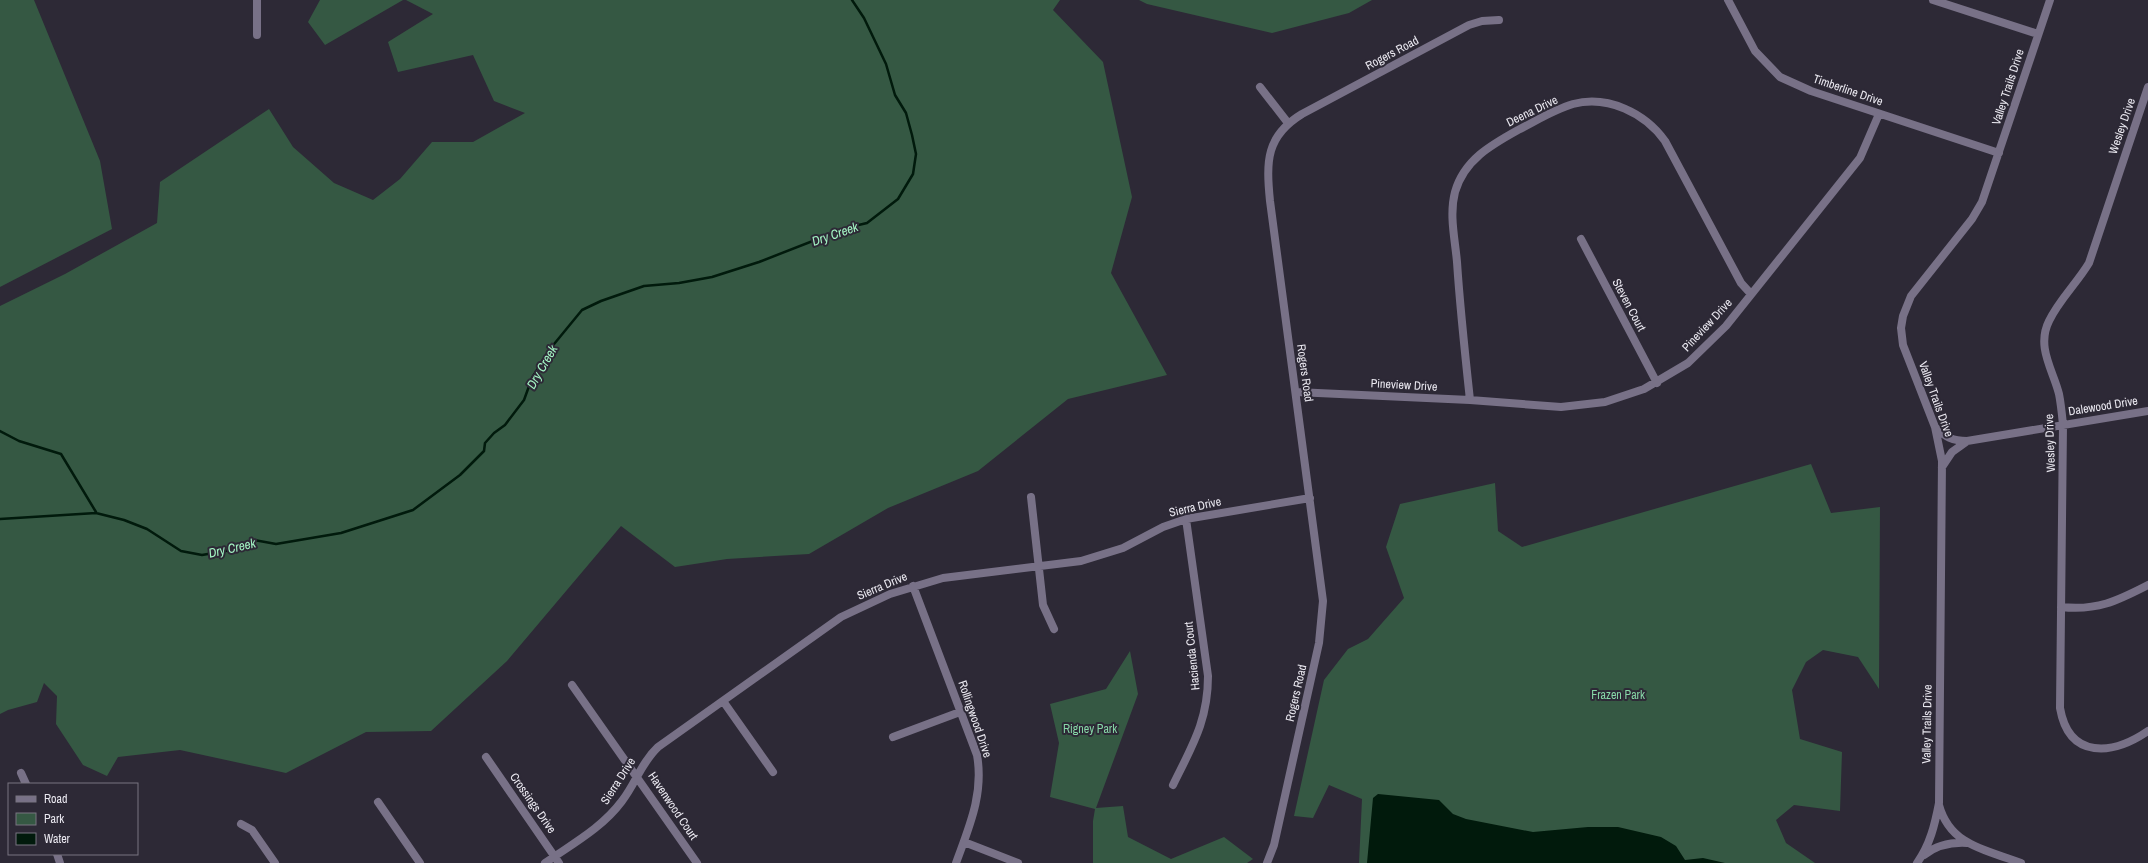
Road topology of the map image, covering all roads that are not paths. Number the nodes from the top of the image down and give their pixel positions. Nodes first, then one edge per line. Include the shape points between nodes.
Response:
1 (257, 0) edge
2 (1728, 0) edge
3 (1933, 0) edge
4 (2050, 0) edge
5 (1499, 20) dead end
6 (2038, 34) junction
7 (257, 35) dead end
8 (1260, 87) dead end
9 (2148, 87) edge
10 (1879, 114) junction
11 (1288, 123) junction
12 (1999, 153) junction
13 (1580, 239) dead end
14 (1751, 294) junction
15 (1657, 383) junction
16 (1296, 392) junction
17 (1470, 400) junction
18 (2148, 411) edge
19 (2063, 425) junction
20 (1935, 427) junction
21 (1966, 441) junction
22 (1942, 468) junction
23 (1030, 497) dead end
24 (1310, 498) junction
25 (1186, 519) junction
26 (1038, 565) junction
27 (2148, 585) edge
28 (913, 586) junction
29 (2061, 607) junction
30 (1054, 629) dead end
31 (572, 686) dead end
32 (723, 701) junction
33 (960, 712) junction
34 (2148, 731) edge
35 (893, 737) dead end
36 (486, 757) dead end
37 (773, 772) dead end
38 (21, 773) dead end
39 (637, 775) junction
40 (26, 783) edge
41 (1172, 785) dead end
42 (378, 802) dead end
43 (1939, 803) junction
44 (241, 824) dead end
45 (964, 842) junction
46 (1968, 843) junction
47 (557, 860) edge
48 (1919, 860) edge
49 (275, 863) edge
50 (420, 863) edge
51 (545, 863) edge
52 (696, 863) edge
53 (956, 863) edge
54 (1018, 863) edge
55 (1267, 863) edge
56 (2021, 863) edge

1 - 7 street
2 - 10 street, Timberline Drive via 1755,51 1780,77 1810,91
3 - 6 street
4 - 6 street, Valley Trails Drive
5 - 11 street, Rogers Road via 1469,25
6 - 12 street, Valley Trails Drive
8 - 11 street
9 - 19 street, Wesley Drive via 2088,263 2080,278 2056,307 2048,323 2045,358 2058,394
10 - 12 street, Timberline Drive
10 - 14 street, Pineview Drive via 1860,158
11 - 16 street, Rogers Road via 1279,132 1273,144 1268,180
12 - 20 street, Valley Trails Drive via 1978,211 1911,296 1903,316 1903,345
13 - 15 street, Steven Court
14 - 15 street, Pineview Drive via 1708,345 1688,363
14 - 17 street, Deena Drive via 1741,283 1665,141 1652,125 1624,108 1606,103 1588,102 1566,107 1486,149 1468,168 1456,192 1453,222
15 - 17 street, Pineview Drive via 1619,398 1580,406 1534,406
16 - 17 street, Pineview Drive
16 - 24 street, Rogers Road
18 - 19 street, Dalewood Drive
19 - 21 street, Dalewood Drive
19 - 29 street, Wesley Drive
20 - 21 street, Dalewood Drive via 1947,438
20 - 22 street, Valley Trails Drive
21 - 22 street via 1952,452
22 - 43 street, Valley Trails Drive
23 - 26 street
24 - 25 street, Sierra Drive
24 - 55 street, Rogers Road via 1320,572 1322,619 1313,674 1274,845
25 - 26 street, Sierra Drive via 1108,554 1081,561
25 - 41 street, Hacienda Court via 1208,691 1203,722
26 - 28 street, Sierra Drive via 943,578
26 - 30 street via 1043,605
27 - 29 street via 2111,604 2091,608
28 - 32 street, Sierra Drive via 841,617
28 - 33 street, Rollingwood Drive
29 - 34 street, Wesley Drive via 2060,708 2066,727 2077,741 2102,750 2119,747
31 - 39 street, Havenwood Court
32 - 37 street
32 - 39 street, Sierra Drive via 658,747
33 - 35 street
33 - 45 street, Rollingwood Drive via 977,755 979,767 976,808
36 - 47 street, Crossings Drive
38 - 40 street
39 - 47 street, Sierra Drive via 623,800 609,817
39 - 52 street, Havenwood Court
42 - 50 street
43 - 46 street via 1943,819 1958,837
43 - 48 street, Valley Trails Drive via 1934,829
44 - 49 street via 252,830
45 - 53 street, Rollingwood Drive
45 - 54 street
46 - 48 street via 1939,846
46 - 56 street
47 - 51 street, Sierra Drive

